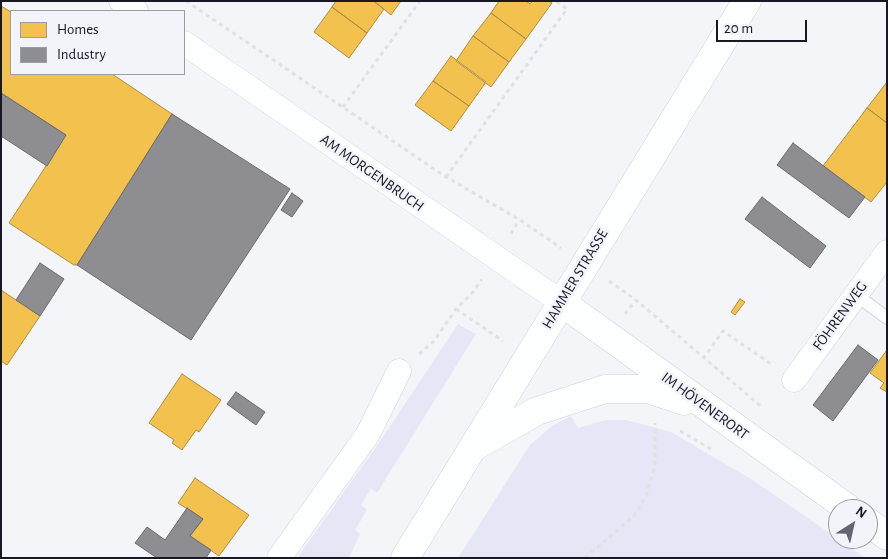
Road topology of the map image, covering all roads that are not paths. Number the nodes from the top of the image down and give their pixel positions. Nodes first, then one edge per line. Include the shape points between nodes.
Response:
1 (121, 1) edge
2 (747, 1) edge
3 (134, 10) edge
4 (185, 45) edge
5 (887, 252) edge
6 (856, 295) junction
7 (561, 302) junction
8 (887, 318) edge
9 (400, 371) road end
10 (794, 380) road end
11 (722, 418) junction
12 (474, 447) junction
13 (836, 499) edge
14 (279, 558) edge
15 (405, 558) edge

1 - 3 street
2 - 7 main road, HAMMER STRASSE
4 - 7 street, AM MORGENBRUCH
5 - 6 street, FÖHRENWEG
6 - 8 lane
6 - 10 street, FÖHRENWEG
7 - 11 main road, IM HÖVENERORT
7 - 12 main road, HAMMER STRASSE
9 - 14 street via 368,434
11 - 12 main road via 648,389 605,389 537,412
11 - 13 main road, IM HÖVENERORT
12 - 15 main road, HAMMER STRASSE

